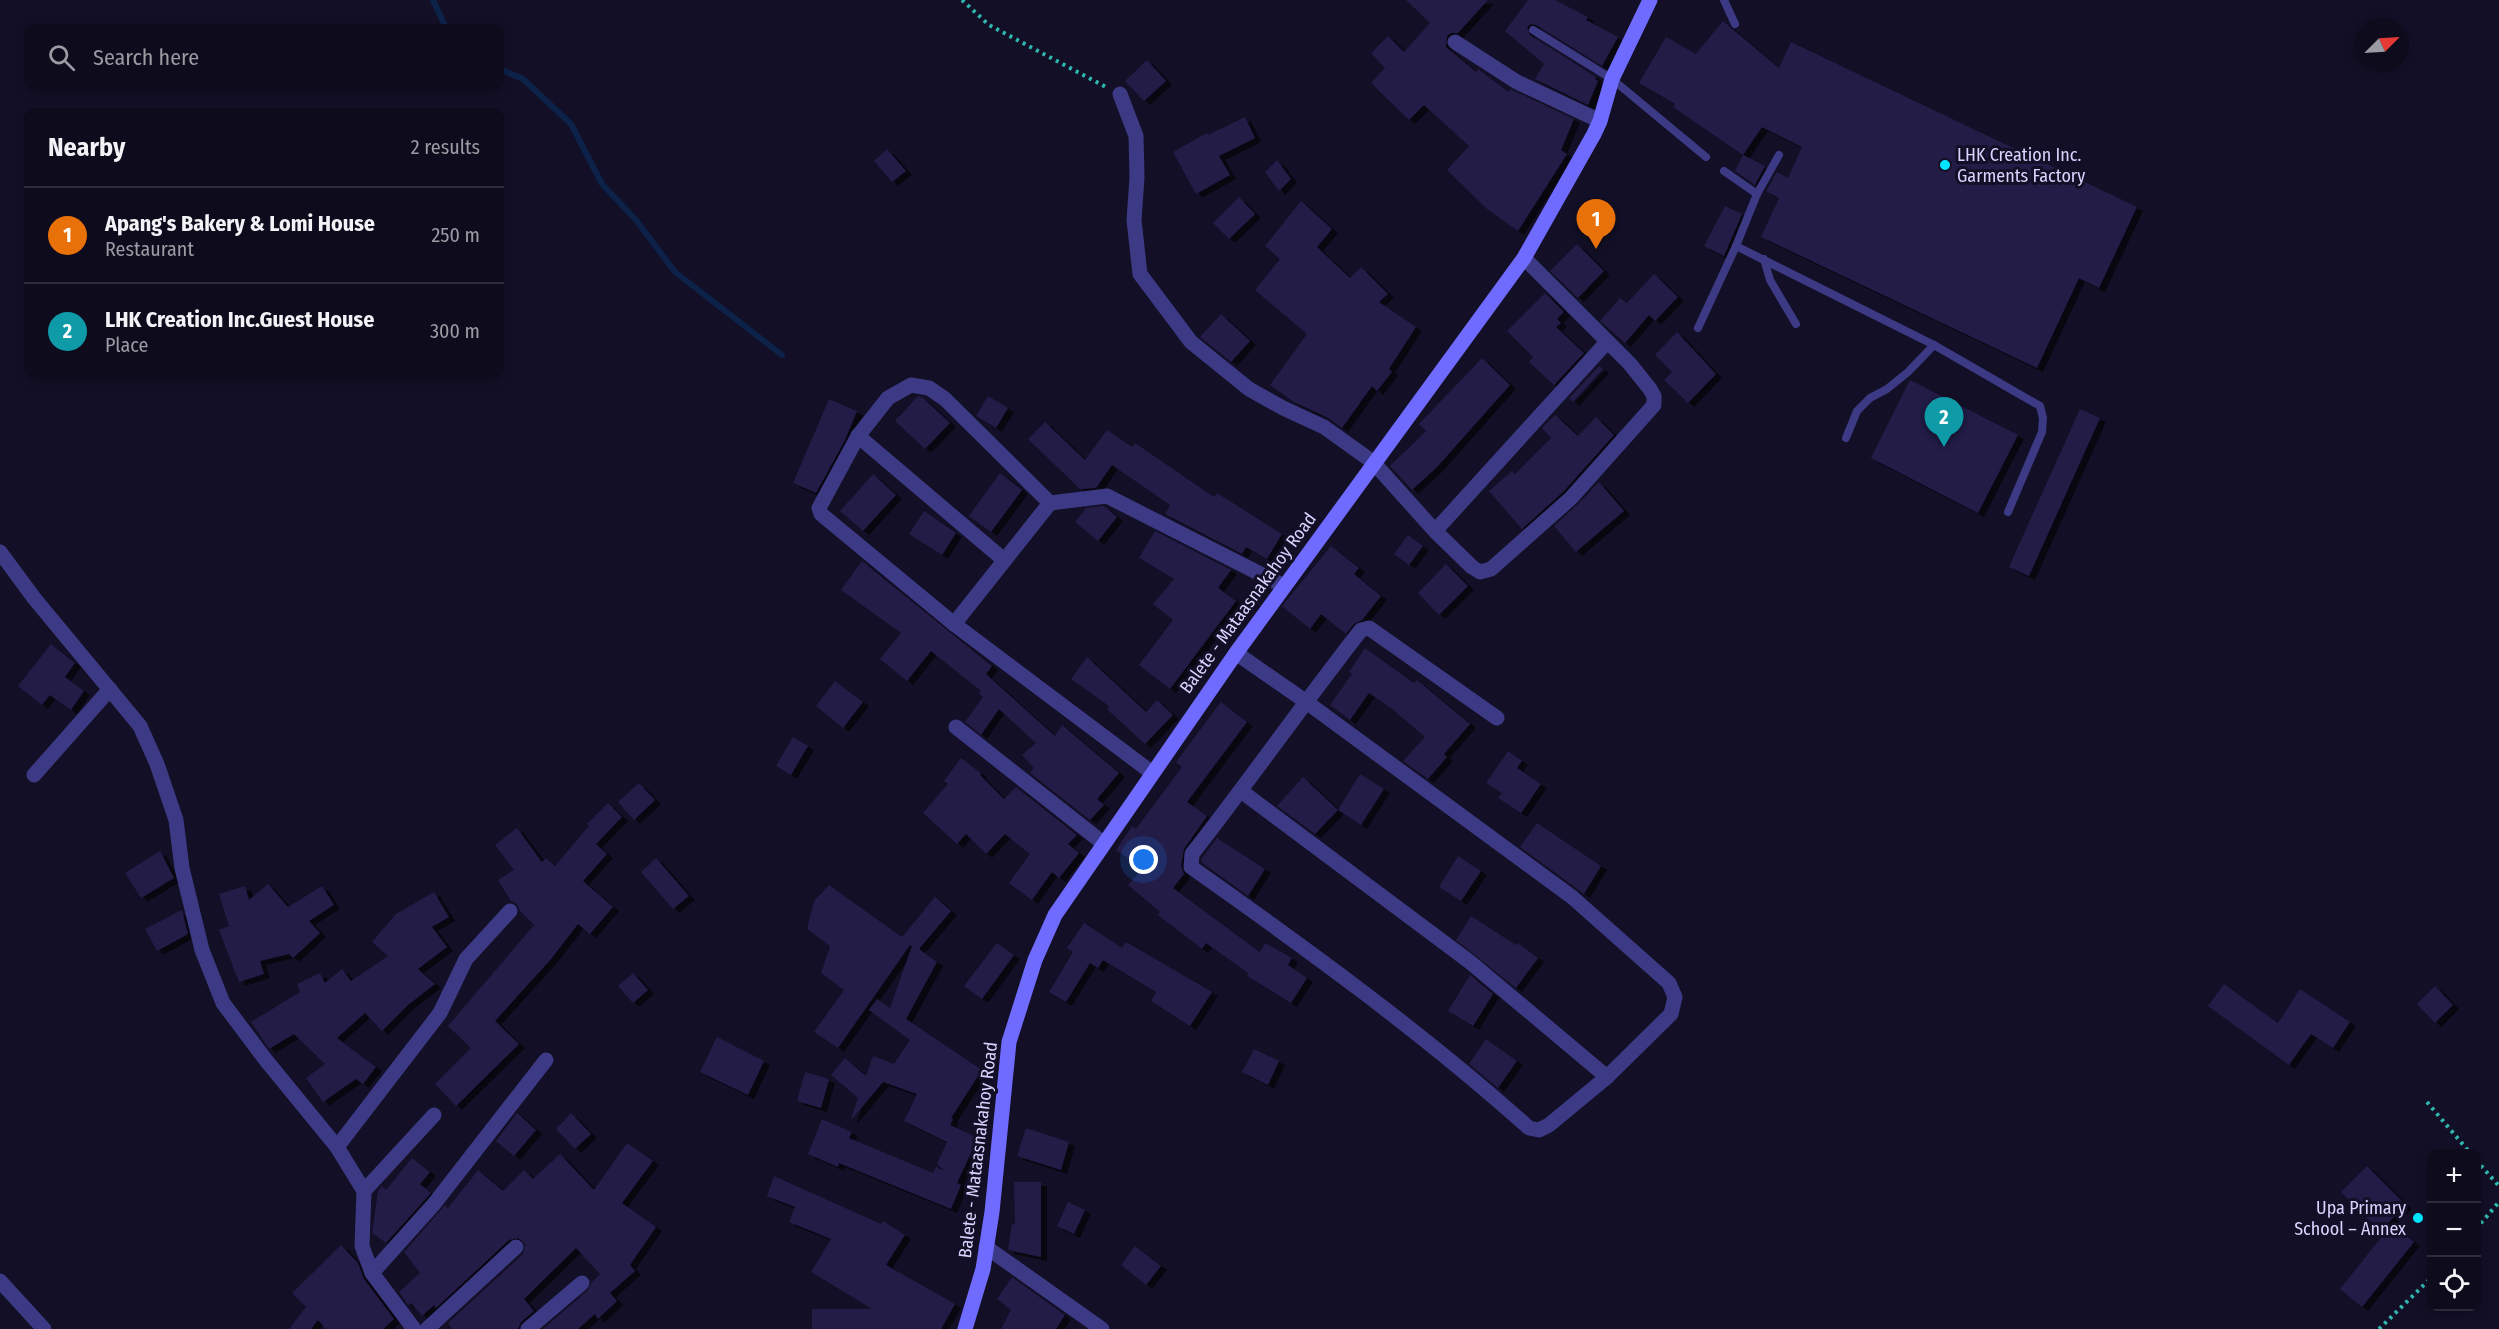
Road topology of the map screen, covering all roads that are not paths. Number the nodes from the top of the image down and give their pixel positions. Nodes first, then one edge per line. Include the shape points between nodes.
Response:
1 (1650, 0) edge
2 (1724, 0) edge
3 (1736, 24) dead end
4 (1533, 30) dead end
5 (1455, 42) dead end
6 (1612, 79) junction
7 (1120, 94) road end
8 (1600, 121) junction
9 (1779, 155) dead end
10 (1706, 157) dead end
11 (1724, 171) dead end
12 (1757, 194) junction
13 (1736, 246) junction
14 (1524, 258) junction
15 (1764, 260) junction
16 (1796, 324) dead end
17 (1698, 328) dead end
18 (1607, 342) junction
19 (1934, 345) junction
20 (858, 436) junction
21 (1846, 438) dead end
22 (1373, 462) junction
23 (1050, 503) junction
24 (2008, 512) dead end
25 (1435, 531) junction
26 (0, 552) edge
27 (1004, 560) junction
28 (1284, 586) junction
29 (954, 624) junction
30 (1236, 653) junction
31 (110, 689) junction
32 (1305, 701) junction
33 (1497, 718) dead end
34 (956, 727) dead end
35 (1151, 772) junction
36 (34, 775) dead end
37 (1241, 791) junction
38 (1103, 843) junction
39 (510, 911) dead end
40 (546, 1060) dead end
41 (1607, 1077) junction
42 (434, 1115) dead end
43 (337, 1147) junction
44 (364, 1191) junction
45 (516, 1247) dead end
46 (986, 1247) junction
47 (372, 1273) junction
48 (0, 1281) edge
49 (582, 1283) dead end
50 (45, 1329) edge
51 (414, 1329) edge
52 (427, 1329) edge
53 (528, 1329) edge
54 (965, 1329) edge
55 (1102, 1329) edge

1 - 6 main road, Balete - Mataasnakahoy Road
2 - 3 lane
4 - 6 lane
5 - 8 street via 1518,82
6 - 8 main road, Balete - Mataasnakahoy Road
6 - 10 lane
7 - 22 street via 1136,136 1134,220 1140,274 1191,342 1222,368 1257,394 1323,427
8 - 14 main road, Balete - Mataasnakahoy Road
9 - 12 lane
11 - 12 lane
12 - 13 lane
13 - 15 lane
13 - 17 lane
14 - 18 street
14 - 22 main road, Balete - Mataasnakahoy Road
15 - 16 lane via 1770,280
15 - 19 lane
18 - 25 street
18 - 25 street via 1650,389 1654,405 1571,498 1491,570 1480,572 1472,567
19 - 21 lane via 1908,372 1857,411
19 - 24 lane via 2040,406 2042,432
20 - 23 street via 888,398 911,385 929,388 945,399
20 - 27 street
20 - 29 street via 819,511
22 - 25 street
22 - 28 main road, Balete - Mataasnakahoy Road
23 - 27 street
23 - 28 street via 1107,496
26 - 31 street
27 - 29 street
28 - 30 main road, Balete - Mataasnakahoy Road
29 - 35 street
30 - 32 street
30 - 35 main road, Balete - Mataasnakahoy Road
31 - 36 street
31 - 43 street via 141,726 157,764 176,820 182,868 202,950 224,1003
32 - 33 street via 1361,630 1369,628
32 - 37 street
32 - 41 street via 1572,897 1669,983 1675,997 1671,1014
34 - 38 street
35 - 38 main road, Balete - Mataasnakahoy Road
37 - 41 street via 1470,962
37 - 41 street via 1192,854 1191,867 1473,1078 1529,1128 1539,1130 1549,1125
38 - 46 main road, Balete - Mataasnakahoy Road via 1055,915 1035,960 1009,1042
39 - 43 street via 466,959 440,1013
40 - 47 street via 434,1204
42 - 44 street
43 - 44 street
44 - 47 street via 362,1246
45 - 52 street
46 - 54 main road, Balete - Mataasnakahoy Road
46 - 55 street
47 - 51 street
48 - 50 street
49 - 53 street

